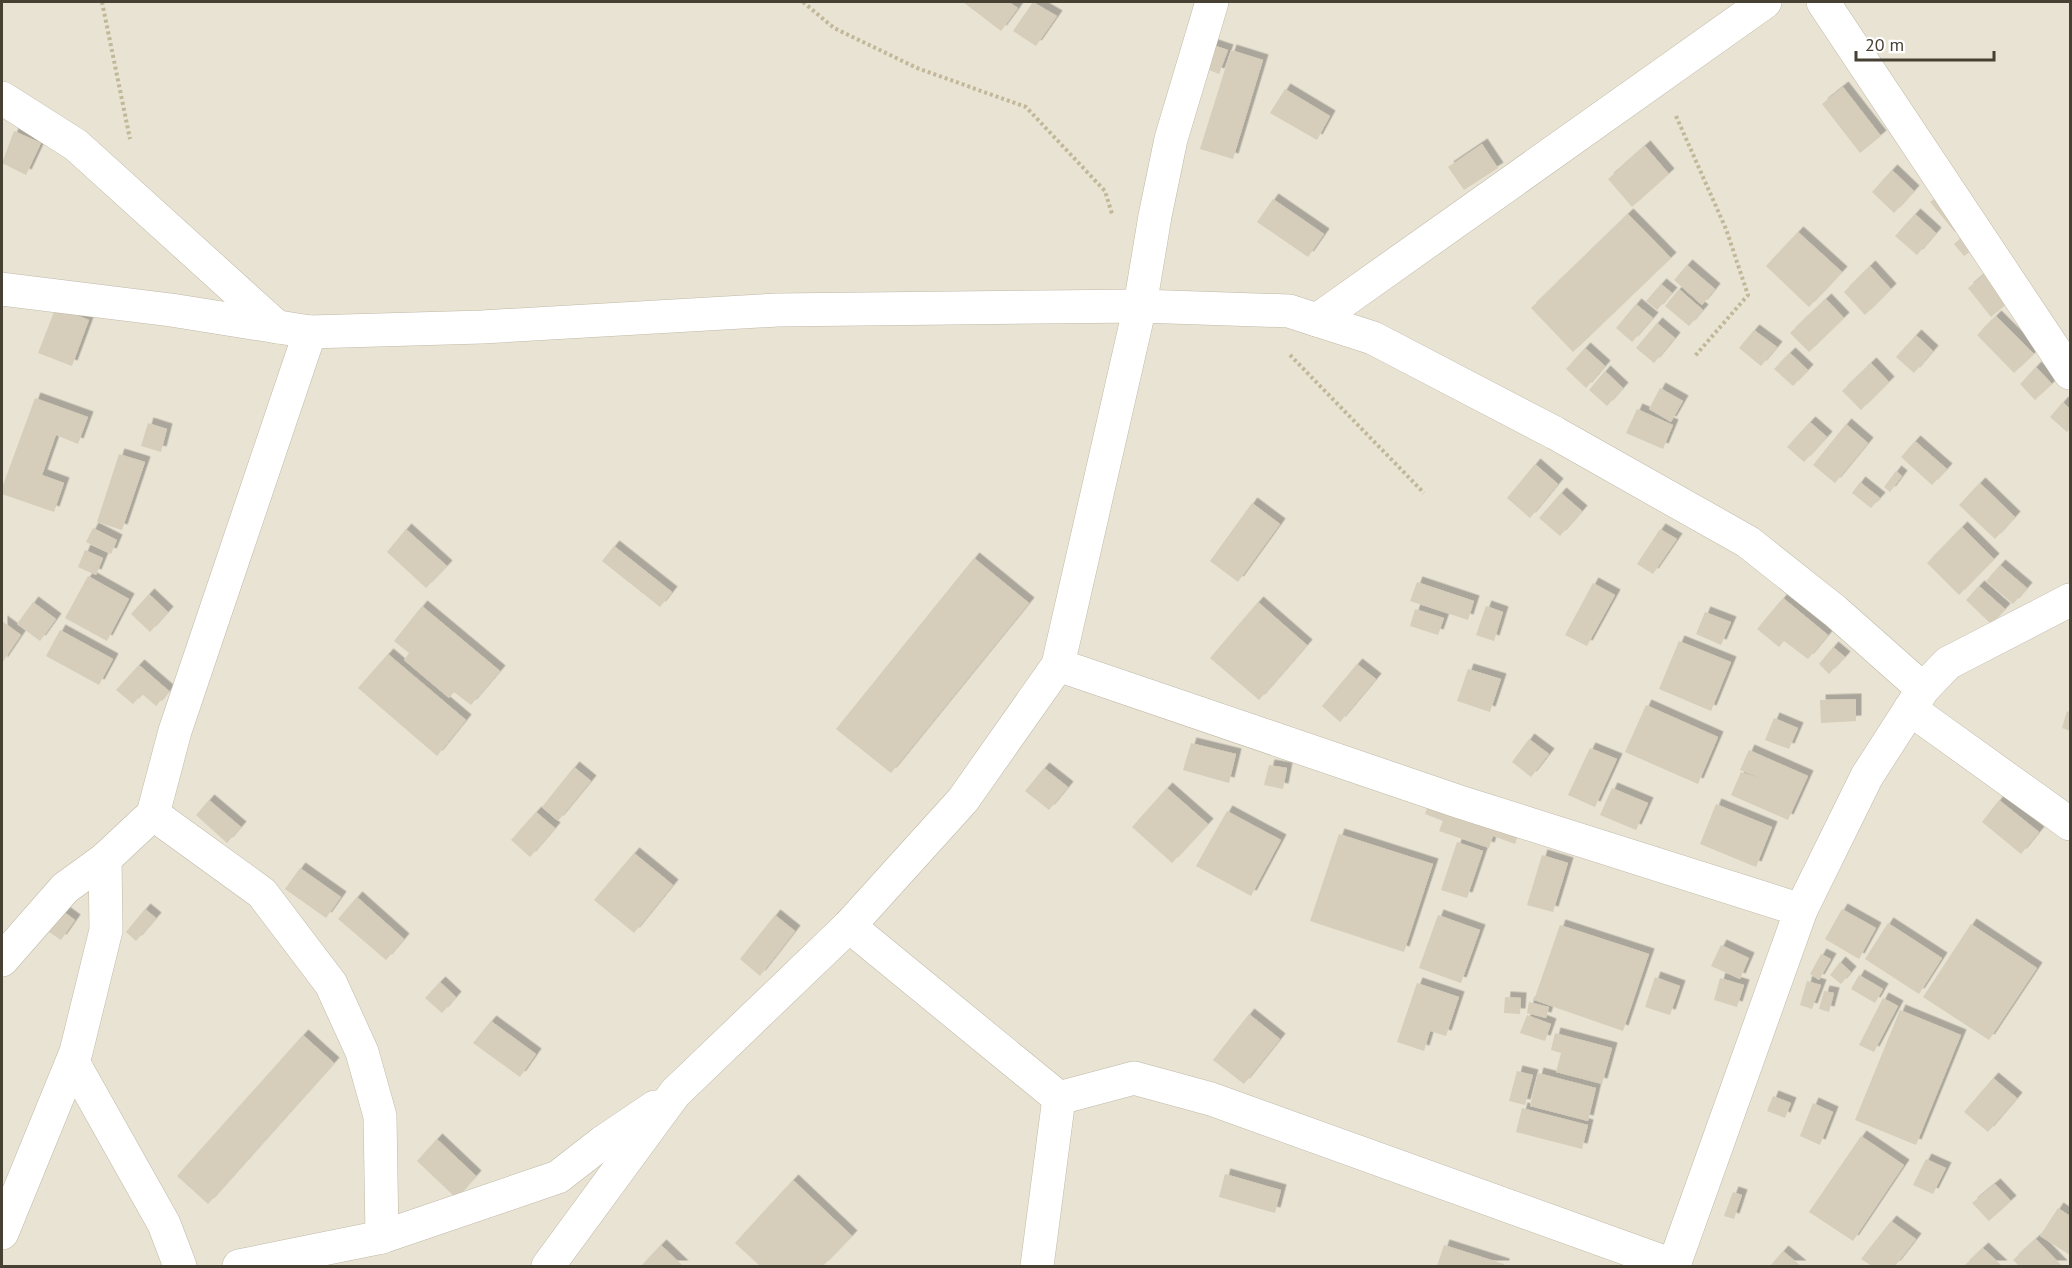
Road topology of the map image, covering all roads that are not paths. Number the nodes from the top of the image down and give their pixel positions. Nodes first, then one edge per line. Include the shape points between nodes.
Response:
1 (1212, 2) edge
2 (1765, 2) edge
3 (1823, 2) edge
4 (2, 98) edge
5 (2, 289) edge
6 (1140, 306) junction
7 (1317, 320) junction
8 (277, 327) junction
9 (309, 332) junction
10 (2070, 373) edge
11 (2070, 600) edge
12 (1058, 665) junction
13 (1916, 699) junction
14 (153, 814) junction
15 (2070, 824) edge
16 (105, 859) junction
17 (1801, 910) junction
18 (849, 926) junction
19 (2, 960) edge
20 (73, 1062) junction
21 (675, 1093) junction
22 (1059, 1098) junction
23 (2, 1233) edge
24 (382, 1238) junction
25 (180, 1266) edge
26 (239, 1266) edge
27 (548, 1266) edge
28 (1037, 1266) edge
29 (1674, 1266) edge

1 - 6 street via 1171,139
2 - 7 street
3 - 10 street
4 - 8 street via 76,145
5 - 8 street
6 - 7 street via 1289,311
6 - 9 street via 777,310 482,327
6 - 12 street
7 - 13 street via 1373,338 1555,433 1748,542 1835,611
8 - 9 street
9 - 14 street via 175,731
11 - 13 street via 1948,663
12 - 17 street via 1460,802
12 - 18 street via 963,800
13 - 15 street
13 - 17 street via 1867,776
14 - 16 street
14 - 24 street via 261,893 331,984 362,1052 380,1116
16 - 19 street via 65,888
16 - 20 street via 106,930
17 - 29 street
18 - 21 street
18 - 22 street
20 - 23 street
20 - 25 street via 164,1224
21 - 24 street via 558,1177
21 - 27 street
22 - 28 street
22 - 29 street via 1134,1078 1211,1099
24 - 26 street

